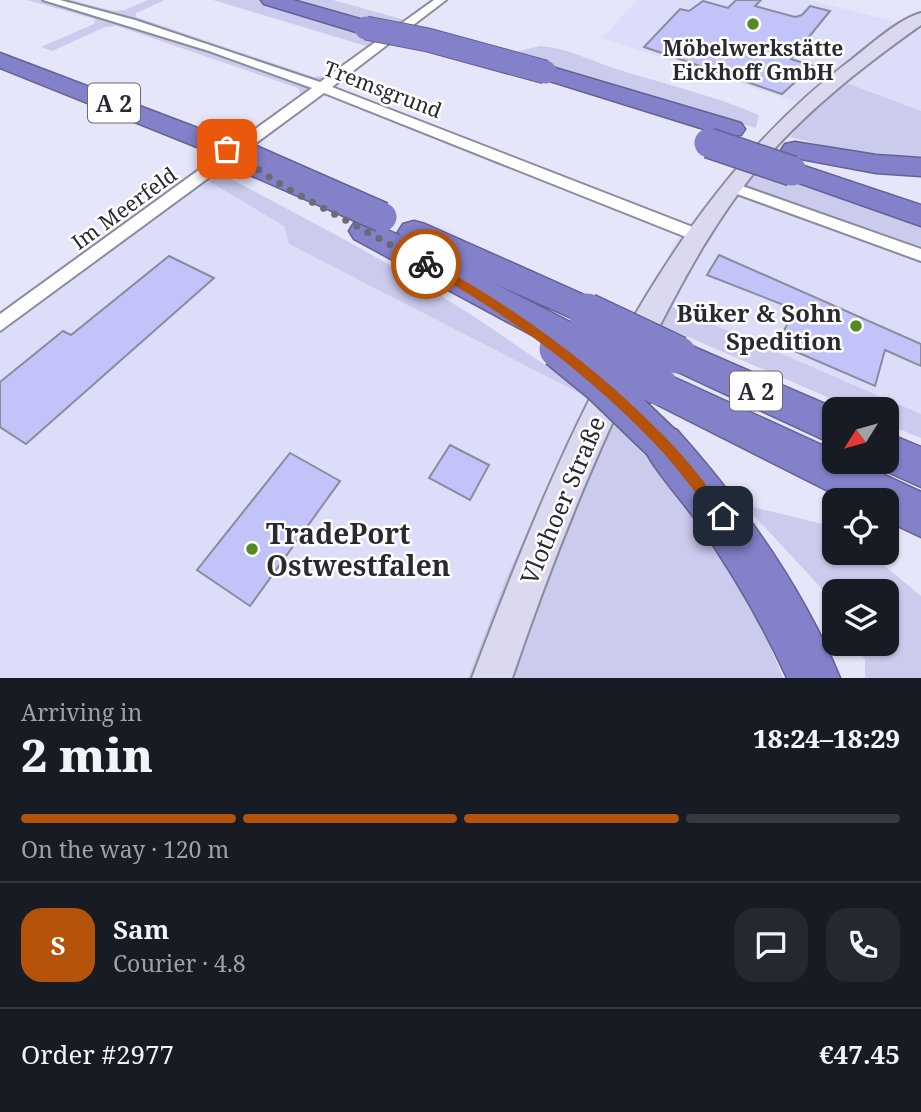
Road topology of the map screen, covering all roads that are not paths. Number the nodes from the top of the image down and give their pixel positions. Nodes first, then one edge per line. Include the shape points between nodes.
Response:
1 (48, 0) edge
2 (271, 0) edge
3 (441, 0) edge
4 (921, 18) edge
5 (0, 60) edge
6 (323, 88) junction
7 (794, 161) junction
8 (921, 167) edge
9 (731, 187) junction
10 (921, 191) edge
11 (921, 216) edge
12 (373, 224) junction
13 (697, 235) junction
14 (921, 255) edge
15 (0, 324) edge
16 (571, 333) junction
17 (669, 371) junction
18 (822, 423) edge
19 (900, 458) edge
20 (921, 467) edge
21 (921, 514) edge
22 (492, 678) edge
23 (814, 678) edge

1 - 6 street, Tremsgrund via 117,17
2 - 7 highway, bridge via 540,77
3 - 6 street, Im Meerfeld
4 - 9 main road, Vlothoer Straße via 821,92
5 - 12 highway, A 2, bridge via 227,149 288,189
6 - 13 street, Tremsgrund
6 - 15 street, Im Meerfeld
7 - 8 highway
7 - 10 highway
7 - 11 highway
9 - 13 main road, Vlothoer Straße
9 - 14 street
12 - 16 highway
12 - 16 highway via 470,288
13 - 22 main road, Vlothoer Straße via 597,415 538,549
16 - 17 highway, bridge
16 - 23 highway, bridge via 603,385 662,443 741,542 769,586
17 - 18 highway, A 2
17 - 21 highway
19 - 20 highway

